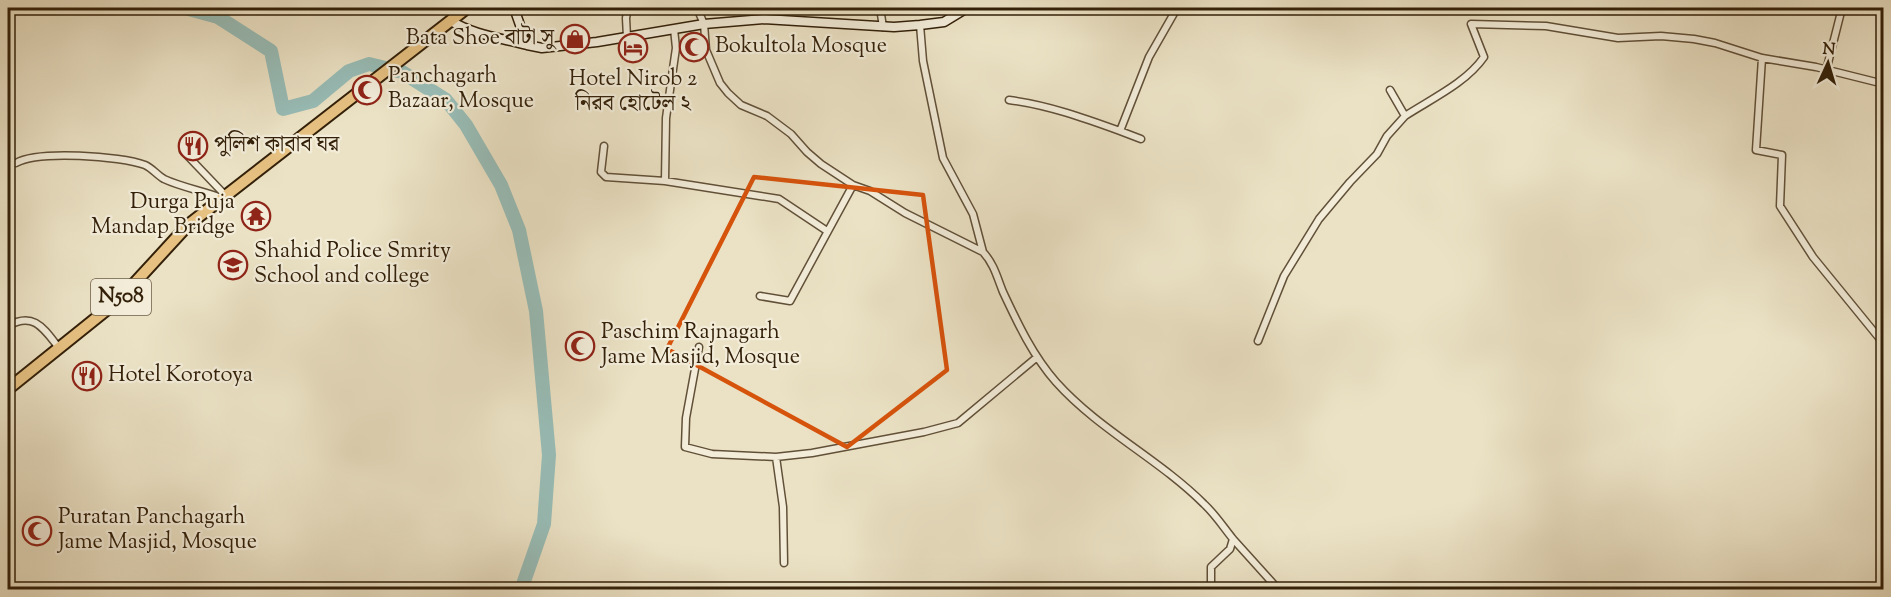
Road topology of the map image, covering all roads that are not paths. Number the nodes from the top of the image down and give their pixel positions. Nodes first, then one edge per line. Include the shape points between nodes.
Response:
1 (467, 8) edge
2 (514, 8) edge
3 (522, 8) edge
4 (536, 8) edge
5 (628, 8) edge
6 (697, 8) edge
7 (880, 8) edge
8 (967, 8) edge
9 (1176, 8) edge
10 (1842, 8) edge
11 (451, 21) junction
12 (704, 24) junction
13 (920, 25) junction
14 (882, 27) junction
15 (674, 29) junction
16 (627, 37) junction
17 (527, 45) junction
18 (1762, 58) junction
19 (1826, 71) junction
20 (1884, 84) edge
21 (1390, 90) dead end
22 (1010, 100) dead end
23 (1405, 116) junction
24 (1120, 131) junction
25 (1142, 139) dead end
26 (604, 146) dead end
27 (183, 151) dead end
28 (16, 163) dead end
29 (665, 181) junction
30 (853, 185) junction
31 (223, 196) junction
32 (828, 231) junction
33 (983, 252) junction
34 (760, 296) dead end
35 (8, 326) edge
36 (1258, 341) dead end
37 (1884, 344) edge
38 (699, 347) dead end
39 (59, 348) junction
40 (1036, 358) junction
41 (8, 389) edge
42 (776, 457) junction
43 (1233, 539) junction
44 (784, 562) dead end
45 (1211, 590) edge
46 (1279, 590) edge

1 - 11 highway, N508
2 - 17 street
3 - 4 street
5 - 16 street
6 - 12 street
7 - 14 street
8 - 13 street via 944,22
9 - 24 street via 1149,57
10 - 19 street
11 - 17 street via 482,34
11 - 31 highway, N508
12 - 14 street via 764,19
12 - 15 street
12 - 30 street via 706,50 728,93 741,105 767,116 821,164
13 - 14 street
13 - 33 street via 923,61 943,158 973,214
15 - 16 street
15 - 29 street via 676,48 666,118
16 - 17 street via 542,48
18 - 19 street
18 - 23 street via 1680,37 1618,38 1546,26 1471,24 1484,57 1478,66
18 - 37 street via 1756,150 1782,155 1780,206 1813,257
19 - 20 street
21 - 23 street
22 - 24 street via 1063,111
23 - 36 street via 1319,219 1284,276
24 - 25 street
26 - 29 street via 601,172 606,177
27 - 31 street
28 - 31 street via 24,158 57,155 100,158 146,166 163,179
29 - 32 street via 779,199
30 - 32 street
30 - 33 street
31 - 39 highway, N508 via 171,241 120,299
32 - 34 street via 790,300
33 - 40 street via 991,261
35 - 39 street via 33,321
38 - 42 street via 686,418 685,447 712,454
39 - 41 highway, N508
40 - 42 street via 958,423
40 - 43 street via 1094,417 1204,504
42 - 44 street via 781,482
43 - 45 street via 1230,549 1210,567
43 - 46 street

